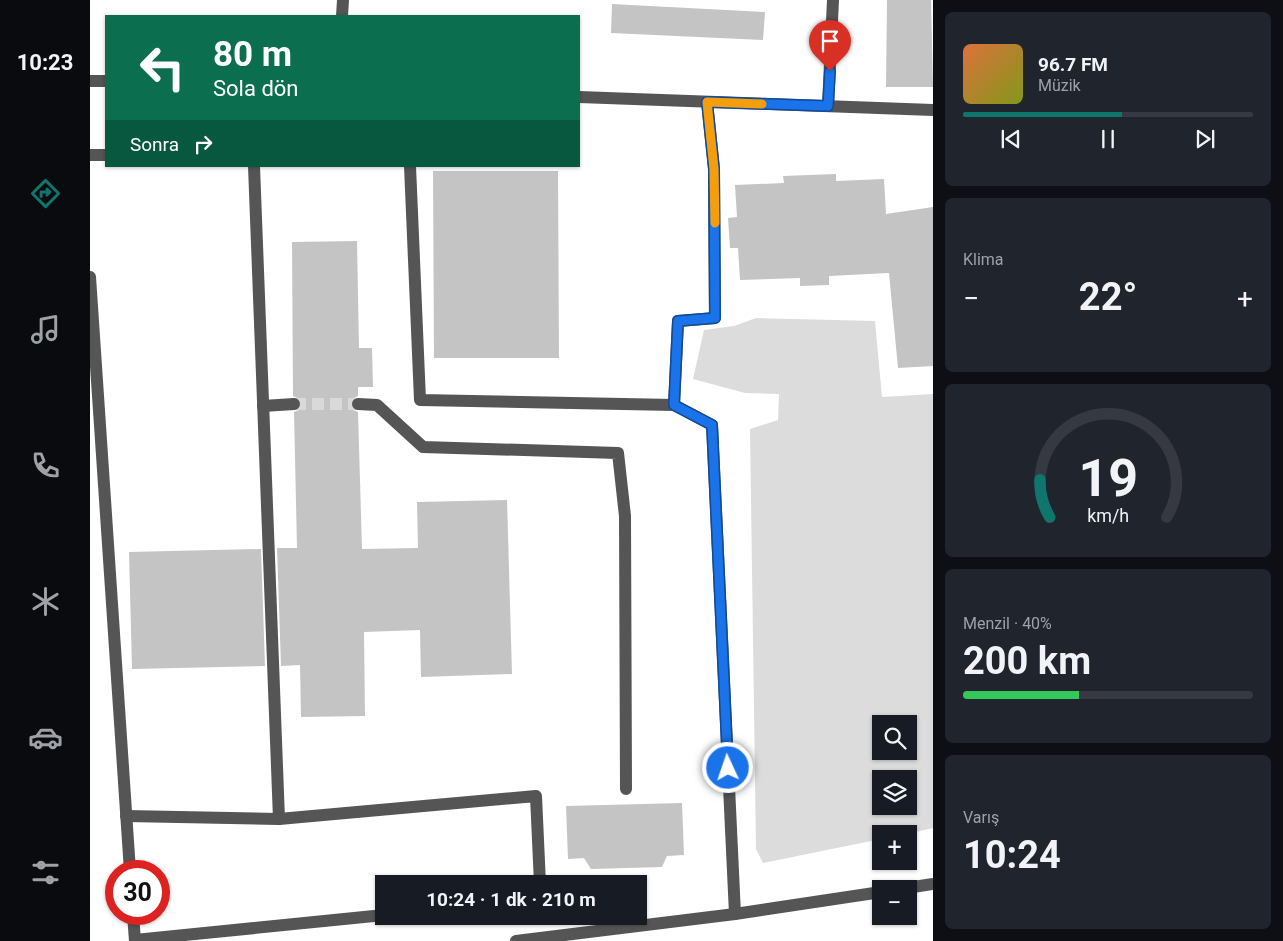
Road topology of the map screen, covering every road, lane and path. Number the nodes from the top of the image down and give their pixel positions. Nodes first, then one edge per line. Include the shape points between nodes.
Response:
1 (343, 0) edge
2 (833, 0) edge
3 (342, 15) edge
4 (90, 81) edge
5 (105, 82) edge
6 (580, 97) edge
7 (707, 102) junction
8 (828, 106) junction
9 (933, 110) edge
10 (90, 155) edge
11 (105, 155) edge
12 (254, 167) edge
13 (410, 167) edge
14 (90, 277) edge
15 (294, 404) tunnel mouth
16 (358, 404) tunnel mouth
17 (674, 405) junction
18 (263, 406) junction
19 (626, 789) dead end
20 (126, 816) junction
21 (279, 819) junction
22 (129, 860) edge
23 (540, 875) edge
24 (933, 884) edge
25 (917, 886) edge
26 (872, 893) edge
27 (735, 914) junction
28 (375, 916) edge
29 (134, 925) edge
30 (135, 940) edge
31 (516, 941) edge

1 - 3 street
2 - 8 street
4 - 5 street
6 - 7 street
7 - 8 street
7 - 17 street via 714,169 715,318 678,321
8 - 9 street
10 - 11 street
12 - 18 street
13 - 17 street via 420,400
14 - 20 street
15 - 18 street
16 - 19 street via 377,405 423,447 618,452 625,516
17 - 27 street via 712,425
18 - 21 street
20 - 21 street
20 - 22 street
21 - 23 street via 536,796
24 - 25 street
26 - 27 street
27 - 31 street
28 - 30 street
29 - 30 street

